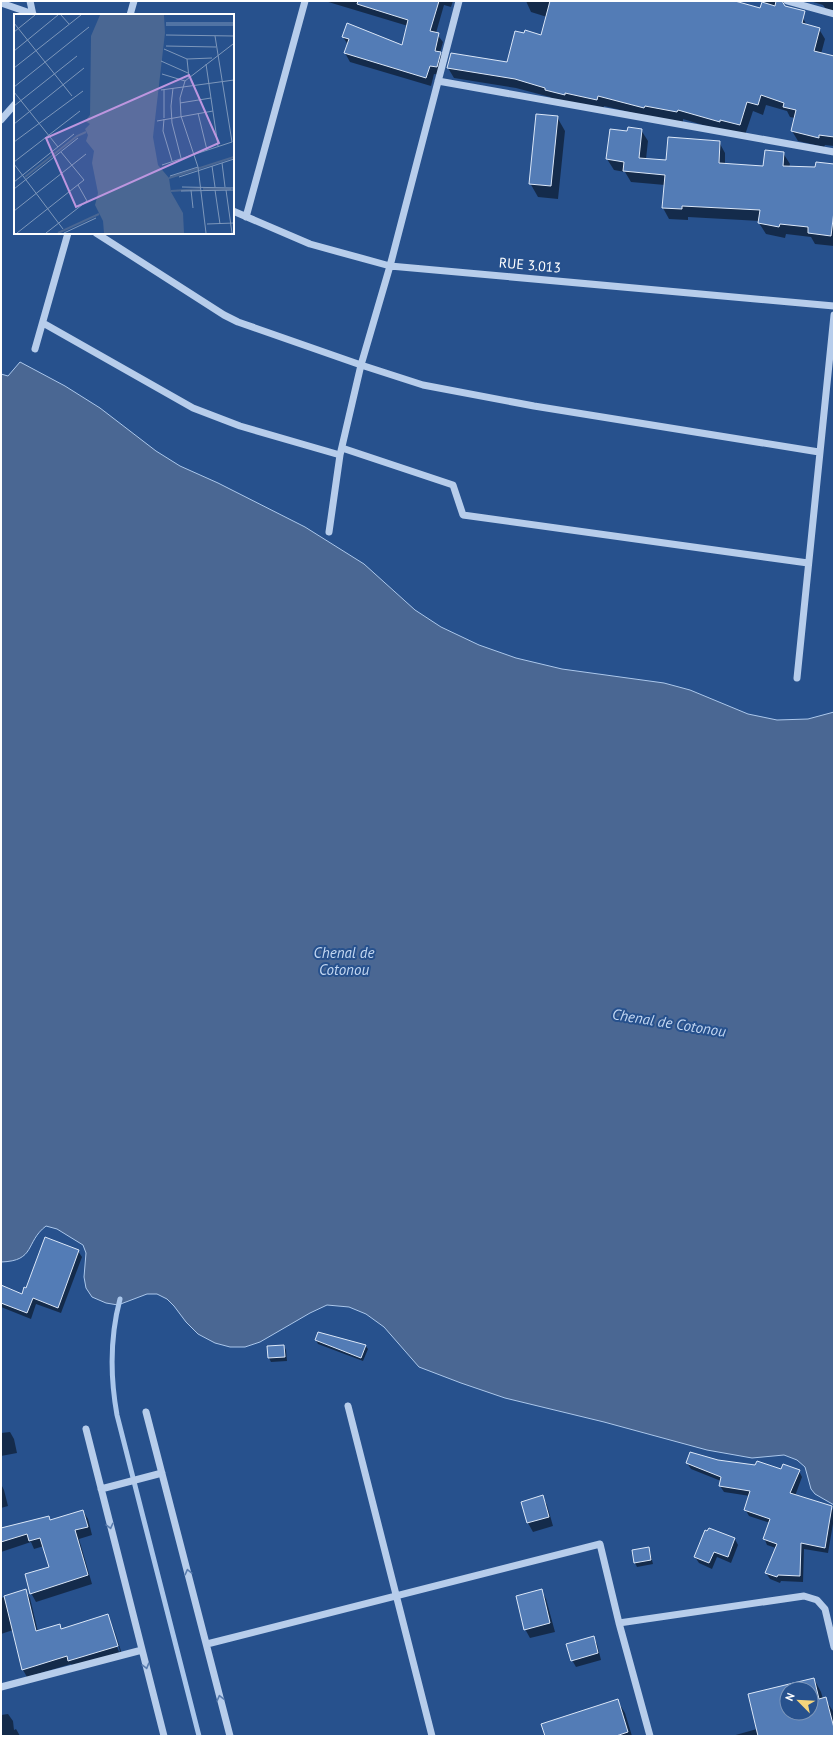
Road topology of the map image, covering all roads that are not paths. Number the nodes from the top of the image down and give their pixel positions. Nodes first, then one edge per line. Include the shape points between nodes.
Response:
1 (30, 1) edge
2 (134, 1) edge
3 (305, 1) edge
4 (459, 1) edge
5 (787, 1) edge
6 (1, 3) edge
7 (33, 14) edge
8 (130, 14) edge
9 (834, 14) edge
10 (438, 81) junction
11 (14, 105) edge
12 (1, 120) edge
13 (834, 152) edge
14 (234, 211) edge
15 (246, 217) junction
16 (68, 234) edge
17 (98, 234) edge
18 (390, 266) junction
19 (834, 306) edge
20 (834, 315) edge
21 (43, 323) junction
22 (35, 349) dead end
23 (361, 365) junction
24 (341, 452) junction
25 (819, 452) junction
26 (329, 532) dead end
27 (808, 563) junction
28 (797, 678) dead end
29 (348, 1406) dead end
30 (146, 1412) dead end
31 (86, 1429) dead end
32 (162, 1473) junction
33 (100, 1489) junction
34 (396, 1596) junction
35 (619, 1623) junction
36 (206, 1644) junction
37 (834, 1647) edge
38 (142, 1650) junction
39 (1, 1687) edge
40 (164, 1736) edge
41 (230, 1736) edge
42 (432, 1736) edge
43 (650, 1736) edge

1 - 7 street
2 - 8 street
3 - 15 street
4 - 10 street
5 - 9 street
6 - 7 street
10 - 13 street
10 - 18 street
11 - 12 street
14 - 15 street, RUE 3.013
15 - 18 street, RUE 3.013 via 310,244
16 - 21 street
17 - 23 street via 238,322
18 - 19 street, RUE 3.013
18 - 23 street
20 - 25 street
21 - 22 street
21 - 24 street via 193,408 240,426
23 - 24 street
23 - 25 street via 423,385 512,402
24 - 26 street
24 - 27 street via 453,485 463,515
25 - 27 street
27 - 28 street
29 - 34 street
30 - 32 street
31 - 33 street
32 - 33 street
36 -> 32 street
33 -> 38 street
34 - 35 street via 600,1544
34 - 36 street
34 - 42 street
35 - 37 street via 804,1596 816,1600 825,1609
35 - 43 street
41 -> 36 street
38 - 39 street
38 -> 40 street

